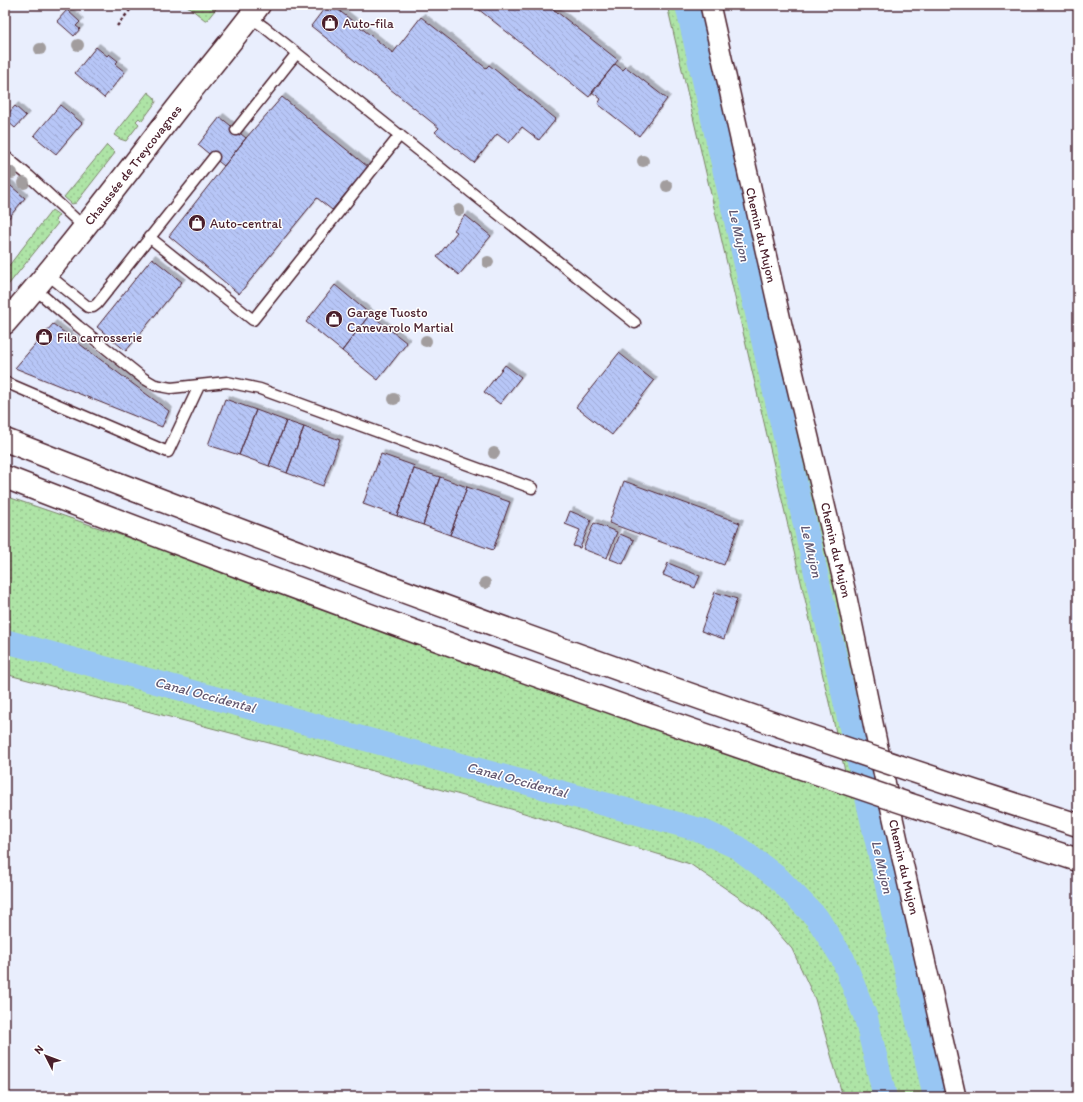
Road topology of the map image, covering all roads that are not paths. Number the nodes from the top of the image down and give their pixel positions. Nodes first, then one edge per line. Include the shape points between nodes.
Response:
1 (710, 5) edge
2 (255, 11) edge
3 (297, 53) junction
4 (236, 130) dead end
5 (400, 136) junction
6 (5, 156) edge
7 (214, 157) dead end
8 (85, 228) junction
9 (149, 237) junction
10 (41, 281) junction
11 (5, 323) edge
12 (635, 323) dead end
13 (5, 382) edge
14 (200, 386) junction
15 (5, 440) edge
16 (5, 477) edge
17 (532, 488) dead end
18 (1078, 824) edge
19 (1078, 860) edge
20 (956, 1097) edge

1 - 20 street, Chemin du Mujon via 846,594 890,805
2 - 3 lane
2 - 8 main road, Chaussée de Treycovagnes
3 - 4 lane
3 - 5 lane
5 - 9 lane via 253,320
5 - 12 lane
6 - 8 lane
7 - 9 lane
8 - 10 main road, Chaussée de Treycovagnes
9 - 10 lane via 93,307 88,307
10 - 11 main road, Chaussée de Treycovagnes
10 - 14 lane via 90,336 154,386
13 - 14 lane via 168,452
14 - 17 lane via 227,382 260,389
15 - 18 main road, bridge via 266,541 560,649 845,748
16 - 19 main road, bridge via 244,569 548,681 848,785

